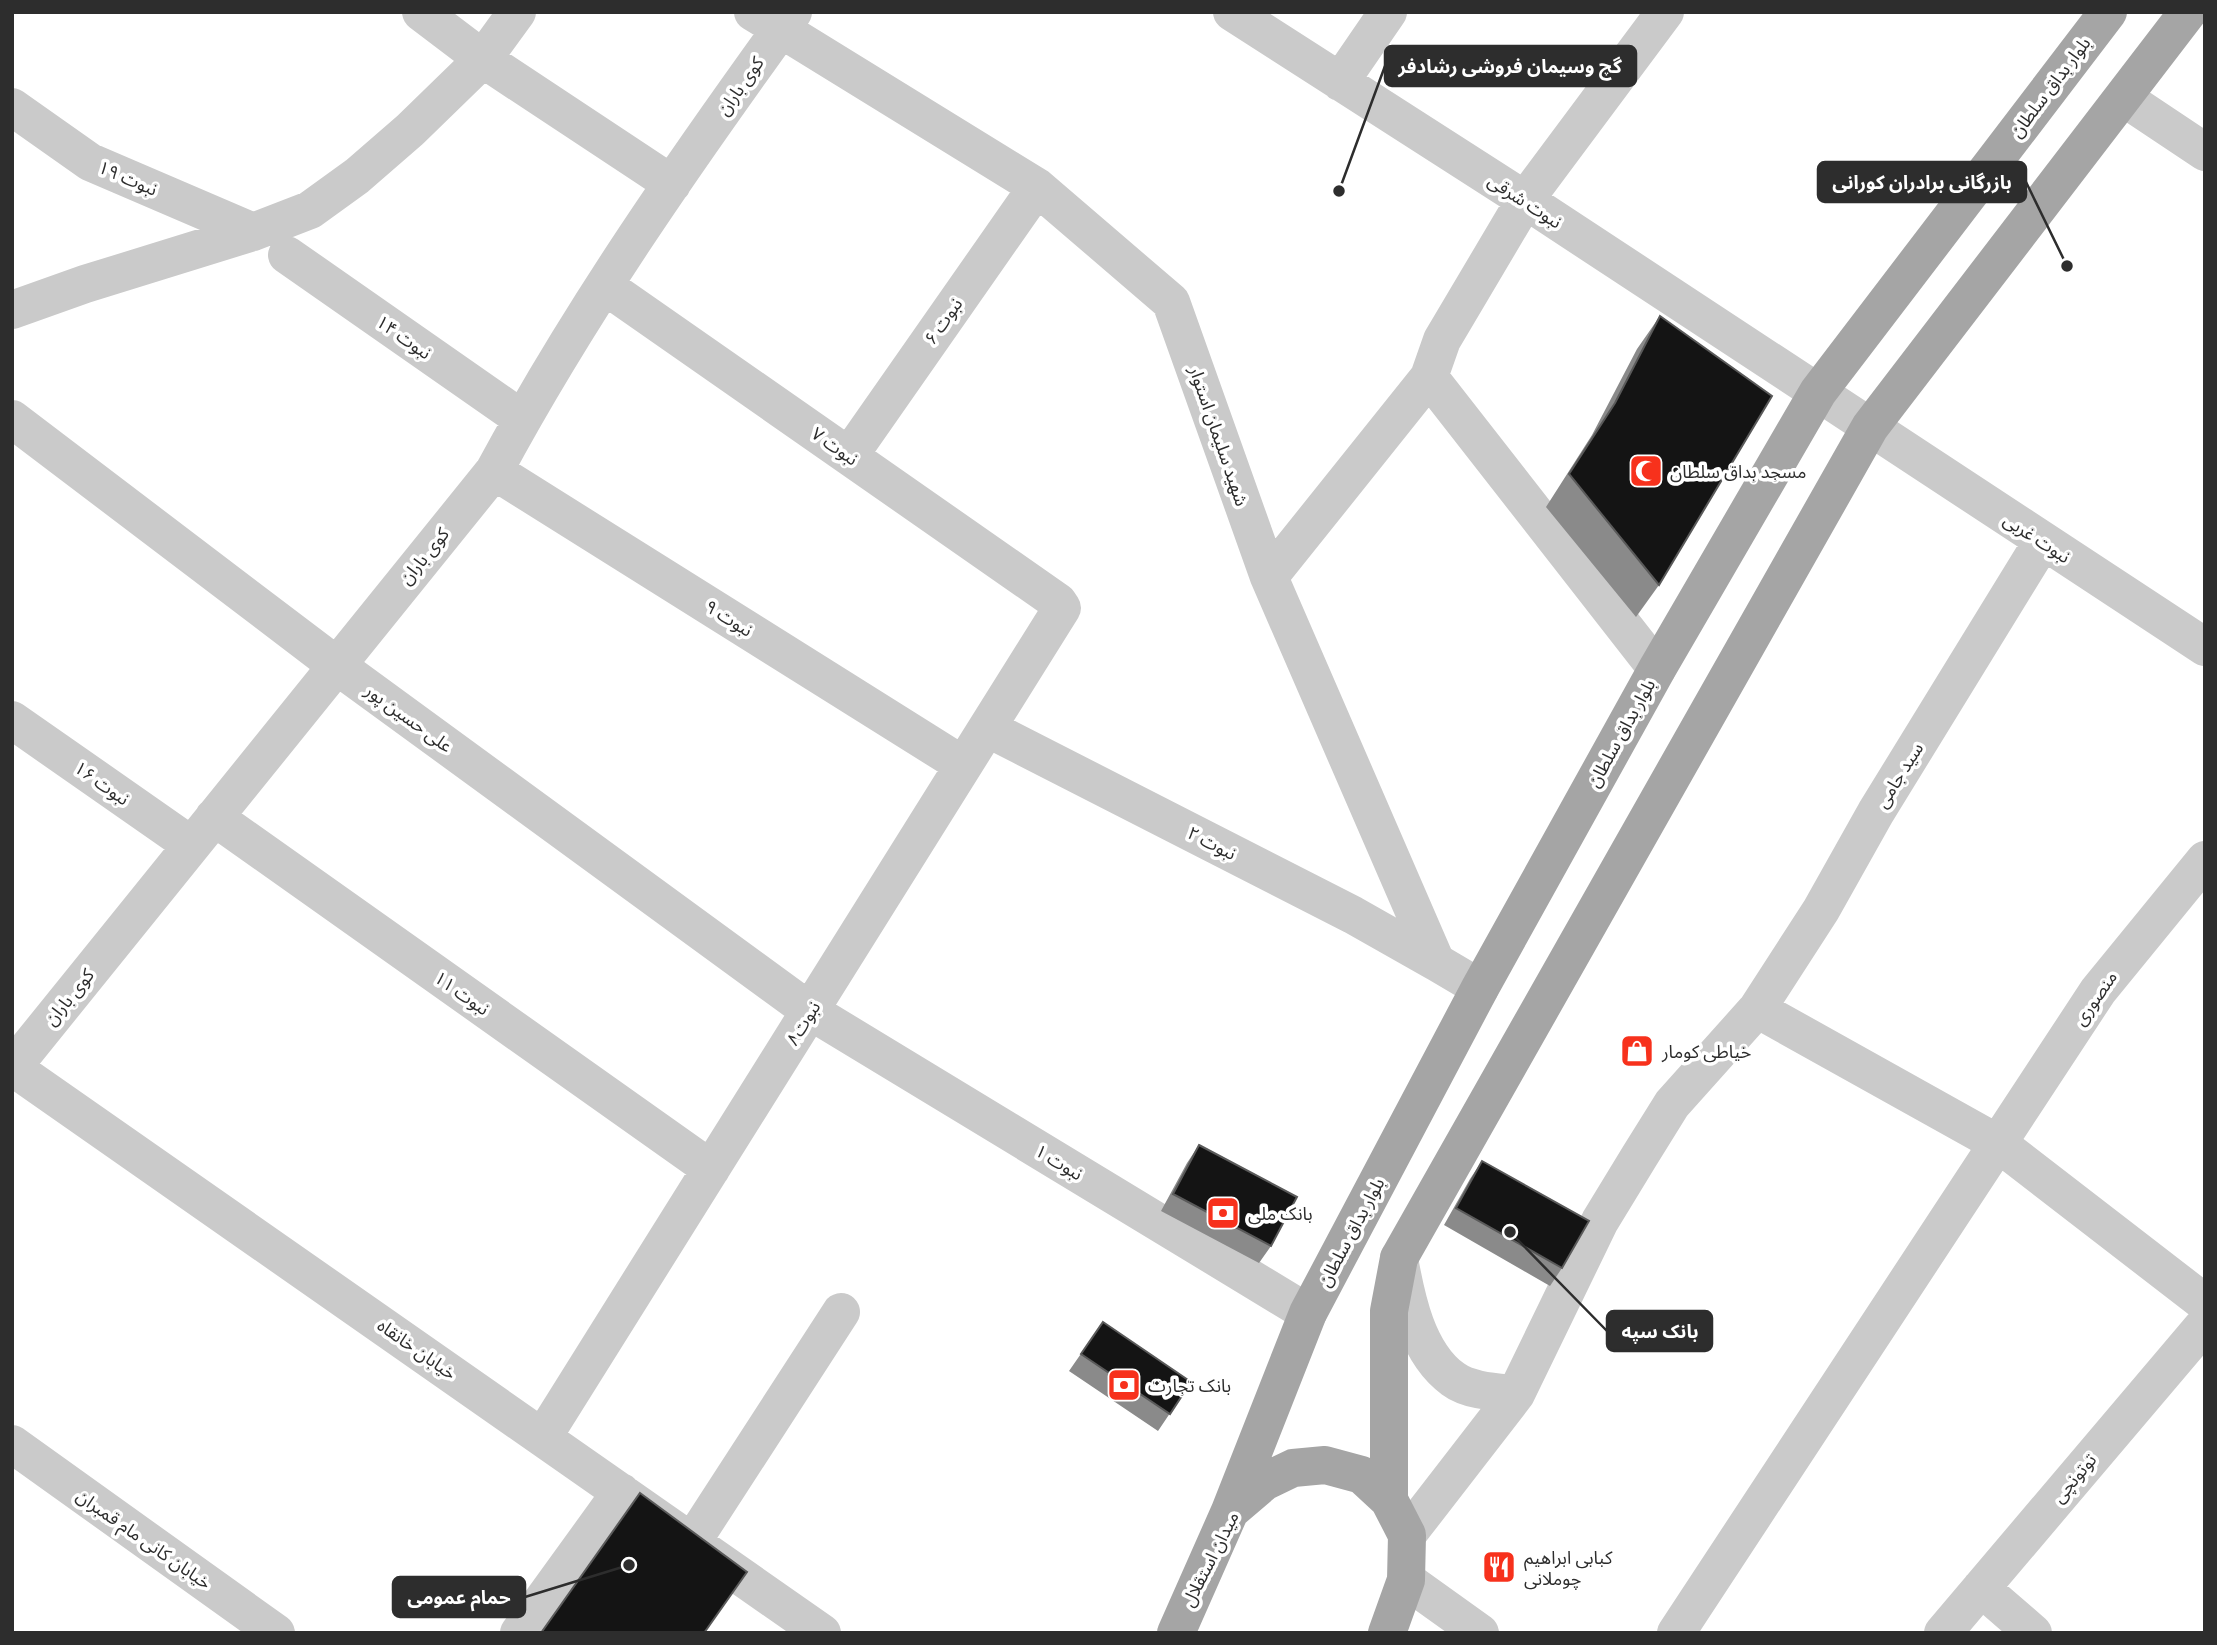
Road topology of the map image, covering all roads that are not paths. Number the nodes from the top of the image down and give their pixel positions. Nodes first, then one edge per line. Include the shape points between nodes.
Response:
1 (421, 12) edge
2 (517, 12) edge
3 (1232, 12) edge
4 (1388, 12) edge
5 (1665, 12) edge
6 (2108, 12) edge
7 (2188, 12) edge
8 (775, 18) edge
9 (483, 59) junction
10 (1340, 82) junction
11 (2124, 98) junction
12 (12, 107) edge
13 (2205, 152) edge
14 (672, 184) junction
15 (1037, 187) junction
16 (1525, 200) junction
17 (253, 232) junction
18 (287, 255) dead end
19 (605, 286) junction
20 (12, 310) edge
21 (1429, 377) junction
22 (1818, 392) junction
23 (12, 419) edge
24 (522, 419) junction
25 (1870, 426) junction
26 (849, 456) junction
27 (494, 471) junction
28 (2042, 542) junction
29 (1269, 577) junction
30 (1062, 608) joint
31 (2205, 648) edge
32 (336, 665) junction
33 (1657, 669) junction
34 (12, 720) edge
35 (987, 728) junction
36 (964, 765) junction
37 (203, 831) junction
38 (2205, 860) edge
39 (1436, 962) junction
40 (1480, 988) junction
41 (1757, 1009) junction
42 (810, 1010) junction
43 (12, 1067) edge
44 (1998, 1144) junction
45 (711, 1169) junction
46 (1399, 1258) junction
47 (2205, 1303) edge
48 (841, 1312) dead end
49 (1308, 1313) junction
50 (2205, 1324) edge
51 (1516, 1394) junction
52 (543, 1437) junction
53 (12, 1444) edge
54 (621, 1492) junction
55 (1389, 1500) junction
56 (1230, 1511) junction
57 (1406, 1535) junction
58 (692, 1542) junction
59 (1406, 1580) junction
60 (1981, 1588) junction
61 (1174, 1630) edge
62 (276, 1633) edge
63 (519, 1633) edge
64 (822, 1633) edge
65 (1387, 1633) edge
66 (1480, 1633) edge
67 (1676, 1633) edge
68 (1943, 1633) edge
69 (2033, 1633) edge

1 - 9 street
2 - 9 street
3 - 10 street, نبوت شرقی
4 - 10 street
5 - 16 street
6 - 22 main road, بلوار بداق سلطان
7 - 11 main road
8 - 14 street, کوی باران
8 - 15 street, شهید سلیمان استوار
9 - 14 street
9 - 17 street via 357,176 310,210
10 - 16 street, نبوت شرقی
11 - 13 street
11 - 25 main road
12 - 17 street, نبوت ۱۹ via 90,162
14 - 19 street, کوی باران
15 - 26 street, نبوت ۶
15 - 29 street, شهید سلیمان استوار via 1171,302
16 - 21 street via 1442,340
16 - 22 street, نبوت شرقی
17 - 20 street
18 - 24 street, نبوت ۱۴
19 - 24 street, کوی باران
19 - 26 street, نبوت ۷
21 - 29 street
21 - 33 street
22 - 25 street, نبوت شرقی
22 - 33 main road, بلوار بداق سلطان
23 - 32 street, علی حسین پور
24 - 27 street, کوی باران
25 - 28 street, نبوت غربی
25 - 46 main road
26 - 30 street, نبوت ۷
27 - 32 street, کوی باران
27 - 36 street, نبوت ۹
28 - 31 street, نبوت غربی
28 - 41 street, سید جامی
29 - 39 street, شهید سلیمان استوار
30 - 35 street, نبوت۸
32 - 37 street, کوی باران
32 - 42 street, علی حسین پور
33 - 40 main road, بلوار بداق سلطان
34 - 37 street, نبوت ۱۶
35 - 36 street, نبوت۸
35 - 39 street, نبوت ۲
36 - 42 street, نبوت۸
37 - 43 street, کوی باران
37 - 45 street, نبوت ۱۱
38 - 44 street, منصوری via 2098,990
39 - 40 street
40 - 49 main road, بلوار بداق سلطان
41 - 44 street
41 - 51 street, سید جامی via 1672,1104 1600,1222
42 - 45 street, نبوت۸
42 - 49 street, نبوت ۱
43 - 52 street, خیابان خانقاه
44 - 47 street
44 - 67 street, منصوری
45 - 52 street, نبوت۸
46 - 51 street via 1408,1308 1421,1337 1453,1380 1481,1390
46 - 55 main road via 1389,1311
48 - 58 street
49 - 56 main road, بلوار بداق سلطان
50 - 60 street, توتونچی
51 - 57 street, سید جامی
52 - 54 street, خیابان خانقاه
53 - 62 street, خیابان کانی مام قمبران
54 - 58 street, خیابان خانقاه
54 - 63 street
55 - 56 main road, میدان استقلال via 1362,1475 1325,1465 1293,1468 1264,1482
55 - 57 main road, میدان استقلال
56 - 61 main road, میدان استقلال
57 - 59 main road, میدان استقلال
58 - 64 street, خیابان خانقاه
59 - 65 main road, میدان استقلال
59 - 66 street
60 - 68 street, توتونچی
60 - 69 street

